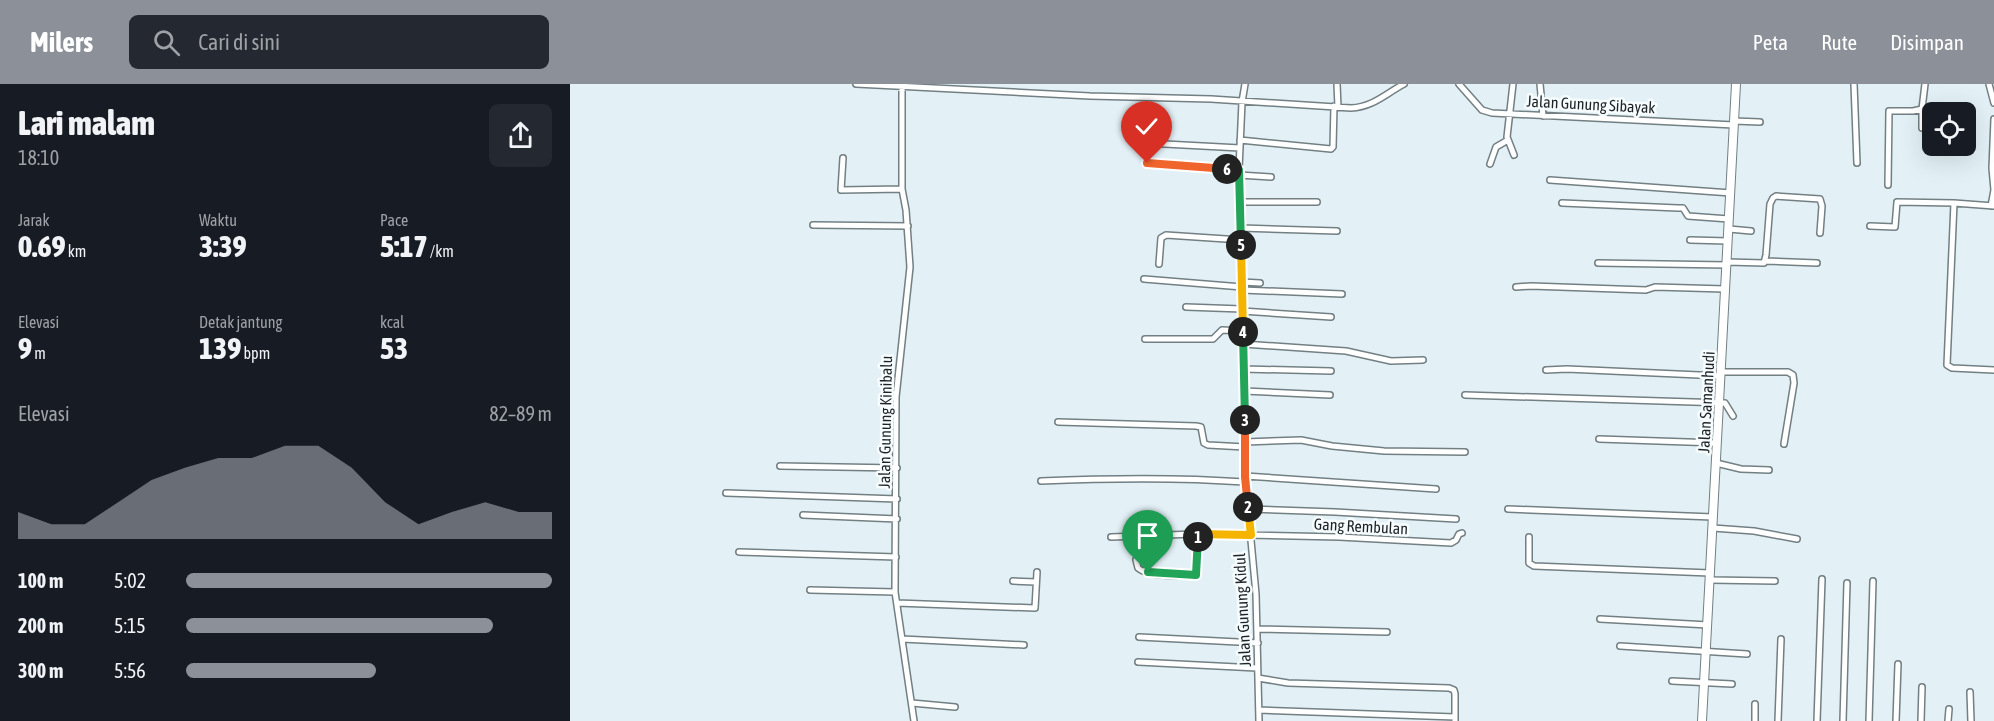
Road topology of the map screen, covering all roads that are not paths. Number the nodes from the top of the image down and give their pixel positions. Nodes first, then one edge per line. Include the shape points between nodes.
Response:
1 (856, 84) edge
2 (985, 84) edge
3 (1245, 84) edge
4 (1337, 84) edge
5 (1404, 84) edge
6 (1459, 84) edge
7 (1513, 84) edge
8 (1540, 84) edge
9 (1736, 84) edge
10 (1854, 84) edge
11 (1925, 84) edge
12 (1989, 84) edge
13 (902, 87) junction
14 (991, 91) junction
15 (1242, 102) junction
16 (1923, 102) edge
17 (1994, 103) edge
18 (1336, 106) junction
19 (1922, 109) edge
20 (1511, 114) junction
21 (1543, 116) junction
22 (1994, 119) edge
23 (1760, 122) dead end
24 (1734, 123) junction
25 (1240, 140) junction
26 (1508, 140) junction
27 (1146, 143) dead end
28 (1240, 148) junction
29 (1514, 154) dead end
30 (843, 158) dead end
31 (1147, 163) dead end
32 (1857, 163) dead end
33 (1490, 164) dead end
34 (1239, 172) junction
35 (1272, 177) dead end
36 (1550, 180) dead end
37 (1888, 185) dead end
38 (902, 189) junction
39 (1731, 193) junction
40 (1240, 202) junction
41 (1317, 202) dead end
42 (1562, 203) dead end
43 (1954, 203) junction
44 (1993, 206) edge
45 (1729, 219) junction
46 (813, 225) dead end
47 (908, 225) junction
48 (1870, 226) dead end
49 (1241, 228) junction
50 (1729, 230) junction
51 (1337, 231) dead end
52 (1751, 231) dead end
53 (1820, 233) dead end
54 (1241, 240) junction
55 (1689, 240) dead end
56 (1728, 241) junction
57 (1765, 261) junction
58 (1598, 262) dead end
59 (1817, 263) dead end
60 (1159, 264) dead end
61 (1727, 264) junction
62 (1144, 279) dead end
63 (1260, 283) dead end
64 (1242, 286) junction
65 (1516, 287) dead end
66 (1725, 289) junction
67 (1342, 294) dead end
68 (1186, 307) dead end
69 (1242, 310) junction
70 (1331, 317) dead end
71 (1243, 331) junction
72 (1145, 339) dead end
73 (1243, 344) junction
74 (1423, 360) dead end
75 (1243, 369) junction
76 (1546, 370) dead end
77 (1994, 370) edge
78 (1331, 371) dead end
79 (1721, 374) junction
80 (1244, 391) junction
81 (1330, 395) dead end
82 (1465, 395) dead end
83 (1719, 403) junction
84 (1732, 416) dead end
85 (1058, 422) dead end
86 (1599, 439) dead end
87 (1717, 444) junction
88 (1784, 444) dead end
89 (1245, 445) junction
90 (1465, 452) dead end
91 (1716, 463) junction
92 (780, 466) dead end
93 (897, 468) junction
94 (1769, 470) dead end
95 (1245, 479) junction
96 (1041, 481) dead end
97 (1436, 489) dead end
98 (726, 493) dead end
99 (897, 500) junction
100 (1249, 509) junction
101 (1508, 509) dead end
102 (803, 515) dead end
103 (1713, 518) junction
104 (897, 519) junction
105 (1456, 519) dead end
106 (1713, 528) junction
107 (1462, 533) dead end
108 (1195, 534) junction
109 (1251, 535) junction
110 (1111, 537) dead end
111 (1529, 537) dead end
112 (1797, 539) dead end
113 (739, 552) dead end
114 (896, 557) junction
115 (1136, 560) dead end
116 (1036, 572) dead end
117 (1710, 577) junction
118 (1822, 579) dead end
119 (1013, 581) dead end
120 (1775, 581) dead end
121 (1873, 581) dead end
122 (1036, 582) junction
123 (1847, 583) dead end
124 (810, 590) dead end
125 (895, 592) junction
126 (897, 603) junction
127 (1600, 619) dead end
128 (1708, 625) junction
129 (1257, 629) junction
130 (1387, 632) dead end
131 (1139, 637) dead end
132 (902, 639) junction
133 (1781, 639) dead end
134 (1258, 643) junction
135 (1024, 645) dead end
136 (1620, 646) dead end
137 (1706, 651) junction
138 (1747, 654) dead end
139 (1138, 662) dead end
140 (1898, 664) dead end
141 (1257, 668) junction
142 (1258, 678) junction
143 (1671, 681) dead end
144 (1705, 682) junction
145 (1732, 684) dead end
146 (1922, 687) dead end
147 (1970, 692) dead end
148 (912, 703) junction
149 (1755, 704) dead end
150 (955, 707) dead end
151 (1949, 709) dead end
152 (1259, 710) junction
153 (1455, 719) edge
154 (914, 721) edge
155 (1259, 721) edge
156 (1702, 721) edge
157 (1755, 721) edge
158 (1778, 721) edge
159 (1817, 721) edge
160 (1843, 721) edge
161 (1869, 721) edge
162 (1896, 721) edge
163 (1921, 721) edge
164 (1948, 721) edge
165 (1971, 721) edge

1 - 13 street
2 - 14 street
3 - 15 street, Jalan Gunung Kidul
4 - 18 street
5 - 18 street via 1359,108
6 - 20 street, Jalan Gunung Sibayak via 1482,110
7 - 20 street
8 - 21 street
9 - 24 street, Jalan Samanhudi
10 - 32 street
11 - 16 street
12 - 17 street
13 - 14 street
13 - 38 street, Jalan Gunung Kinibalu
14 - 15 street
15 - 18 street
15 - 25 street, Jalan Gunung Kidul
18 - 25 street via 1331,149
19 - 37 street via 1889,111
20 - 21 street, Jalan Gunung Sibayak
20 - 26 street
21 - 24 street, Jalan Gunung Sibayak
22 - 44 street
23 - 24 street, Jalan Gunung Sibayak
24 - 39 street, Jalan Samanhudi
25 - 28 street, Jalan Gunung Kidul
26 - 29 street
26 - 33 street via 1493,150
27 - 28 street
28 - 34 street, Jalan Gunung Kidul
30 - 38 street via 841,190
31 - 34 street
34 - 35 street
34 - 40 street, Jalan Gunung Kidul
36 - 39 street
38 - 47 street, Jalan Gunung Kinibalu
39 - 45 street, Jalan Samanhudi
40 - 41 street
40 - 49 street, Jalan Gunung Kidul
42 - 45 street via 1683,208 1688,216
43 - 44 street
43 - 48 street via 1897,202 1895,227
43 - 77 street via 1947,365
45 - 50 street, Jalan Samanhudi
46 - 47 street
47 - 93 street, Jalan Gunung Kinibalu via 910,267 896,398
49 - 51 street
49 - 54 street, Jalan Gunung Kidul
50 - 52 street
50 - 56 street, Jalan Samanhudi
53 - 57 street via 1820,199 1773,198
54 - 60 street via 1164,236
54 - 64 street, Jalan Gunung Kidul
55 - 56 street
56 - 61 street, Jalan Samanhudi
57 - 59 street
57 - 61 street
58 - 61 street
61 - 66 street, Jalan Samanhudi
62 - 64 street
63 - 64 street
64 - 67 street
64 - 69 street, Jalan Gunung Kidul
65 - 66 street
66 - 79 street, Jalan Samanhudi
68 - 69 street
69 - 70 street
69 - 71 street, Jalan Gunung Kidul
71 - 72 street via 1222,330 1213,339
71 - 73 street, Jalan Gunung Kidul
73 - 74 street via 1346,351 1391,361
73 - 75 street, Jalan Gunung Kidul
75 - 78 street
75 - 80 street, Jalan Gunung Kidul
76 - 79 street
79 - 83 street, Jalan Samanhudi
79 - 88 street via 1792,375 1793,394
80 - 81 street
80 - 89 street, Jalan Gunung Kidul
82 - 83 street
83 - 84 street via 1727,404
83 - 87 street, Jalan Samanhudi
85 - 89 street via 1196,426 1201,427 1204,444
86 - 87 street
87 - 91 street, Jalan Samanhudi
89 - 90 street via 1301,440 1384,451
89 - 95 street, Jalan Gunung Kidul
91 - 94 street
91 - 103 street, Jalan Samanhudi
92 - 93 street
93 - 99 street, Jalan Gunung Kinibalu
95 - 96 street via 1140,477
95 - 97 street
95 - 100 street, Jalan Gunung Kidul
98 - 99 street
99 - 104 street, Jalan Gunung Kinibalu
100 - 105 street
100 - 109 street, Jalan Gunung Kidul
101 - 103 street
102 - 104 street
103 - 106 street, Jalan Samanhudi
104 - 114 street, Jalan Gunung Kinibalu
106 - 112 street
106 - 117 street, Jalan Samanhudi
107 - 109 street, Gang Rembulan via 1451,543
108 - 109 street, Gang Rembulan
108 - 110 street, Gang Rembulan
108 - 115 street via 1199,538 1196,575 1141,571
109 - 129 street, Jalan Gunung Kidul
111 - 117 street via 1529,563 1534,566
113 - 114 street
114 - 125 street, Jalan Gunung Kinibalu
116 - 122 street
117 - 120 street
117 - 128 street, Jalan Samanhudi
118 - 159 street
119 - 122 street
121 - 161 street
122 - 126 street via 1035,608
123 - 160 street
124 - 125 street
125 - 126 street, Jalan Gunung Kinibalu
126 - 132 street, Jalan Gunung Kinibalu
127 - 128 street
128 - 137 street, Jalan Samanhudi
129 - 130 street
129 - 134 street, Jalan Gunung Kidul
131 - 134 street
132 - 135 street
132 - 148 street, Jalan Gunung Kinibalu
133 - 158 street
134 - 141 street, Jalan Gunung Kidul
136 - 137 street
137 - 138 street
137 - 144 street, Jalan Samanhudi
139 - 141 street
140 - 162 street
141 - 142 street, Jalan Gunung Kidul
142 - 152 street, Jalan Gunung Kidul
142 - 153 street via 1288,683 1449,688 1455,694
143 - 144 street
144 - 145 street
144 - 156 street, Jalan Samanhudi
146 - 163 street
147 - 165 street
148 - 150 street
148 - 154 street, Jalan Gunung Kinibalu
149 - 157 street
151 - 164 street
152 - 153 street
152 - 155 street, Jalan Gunung Kidul

